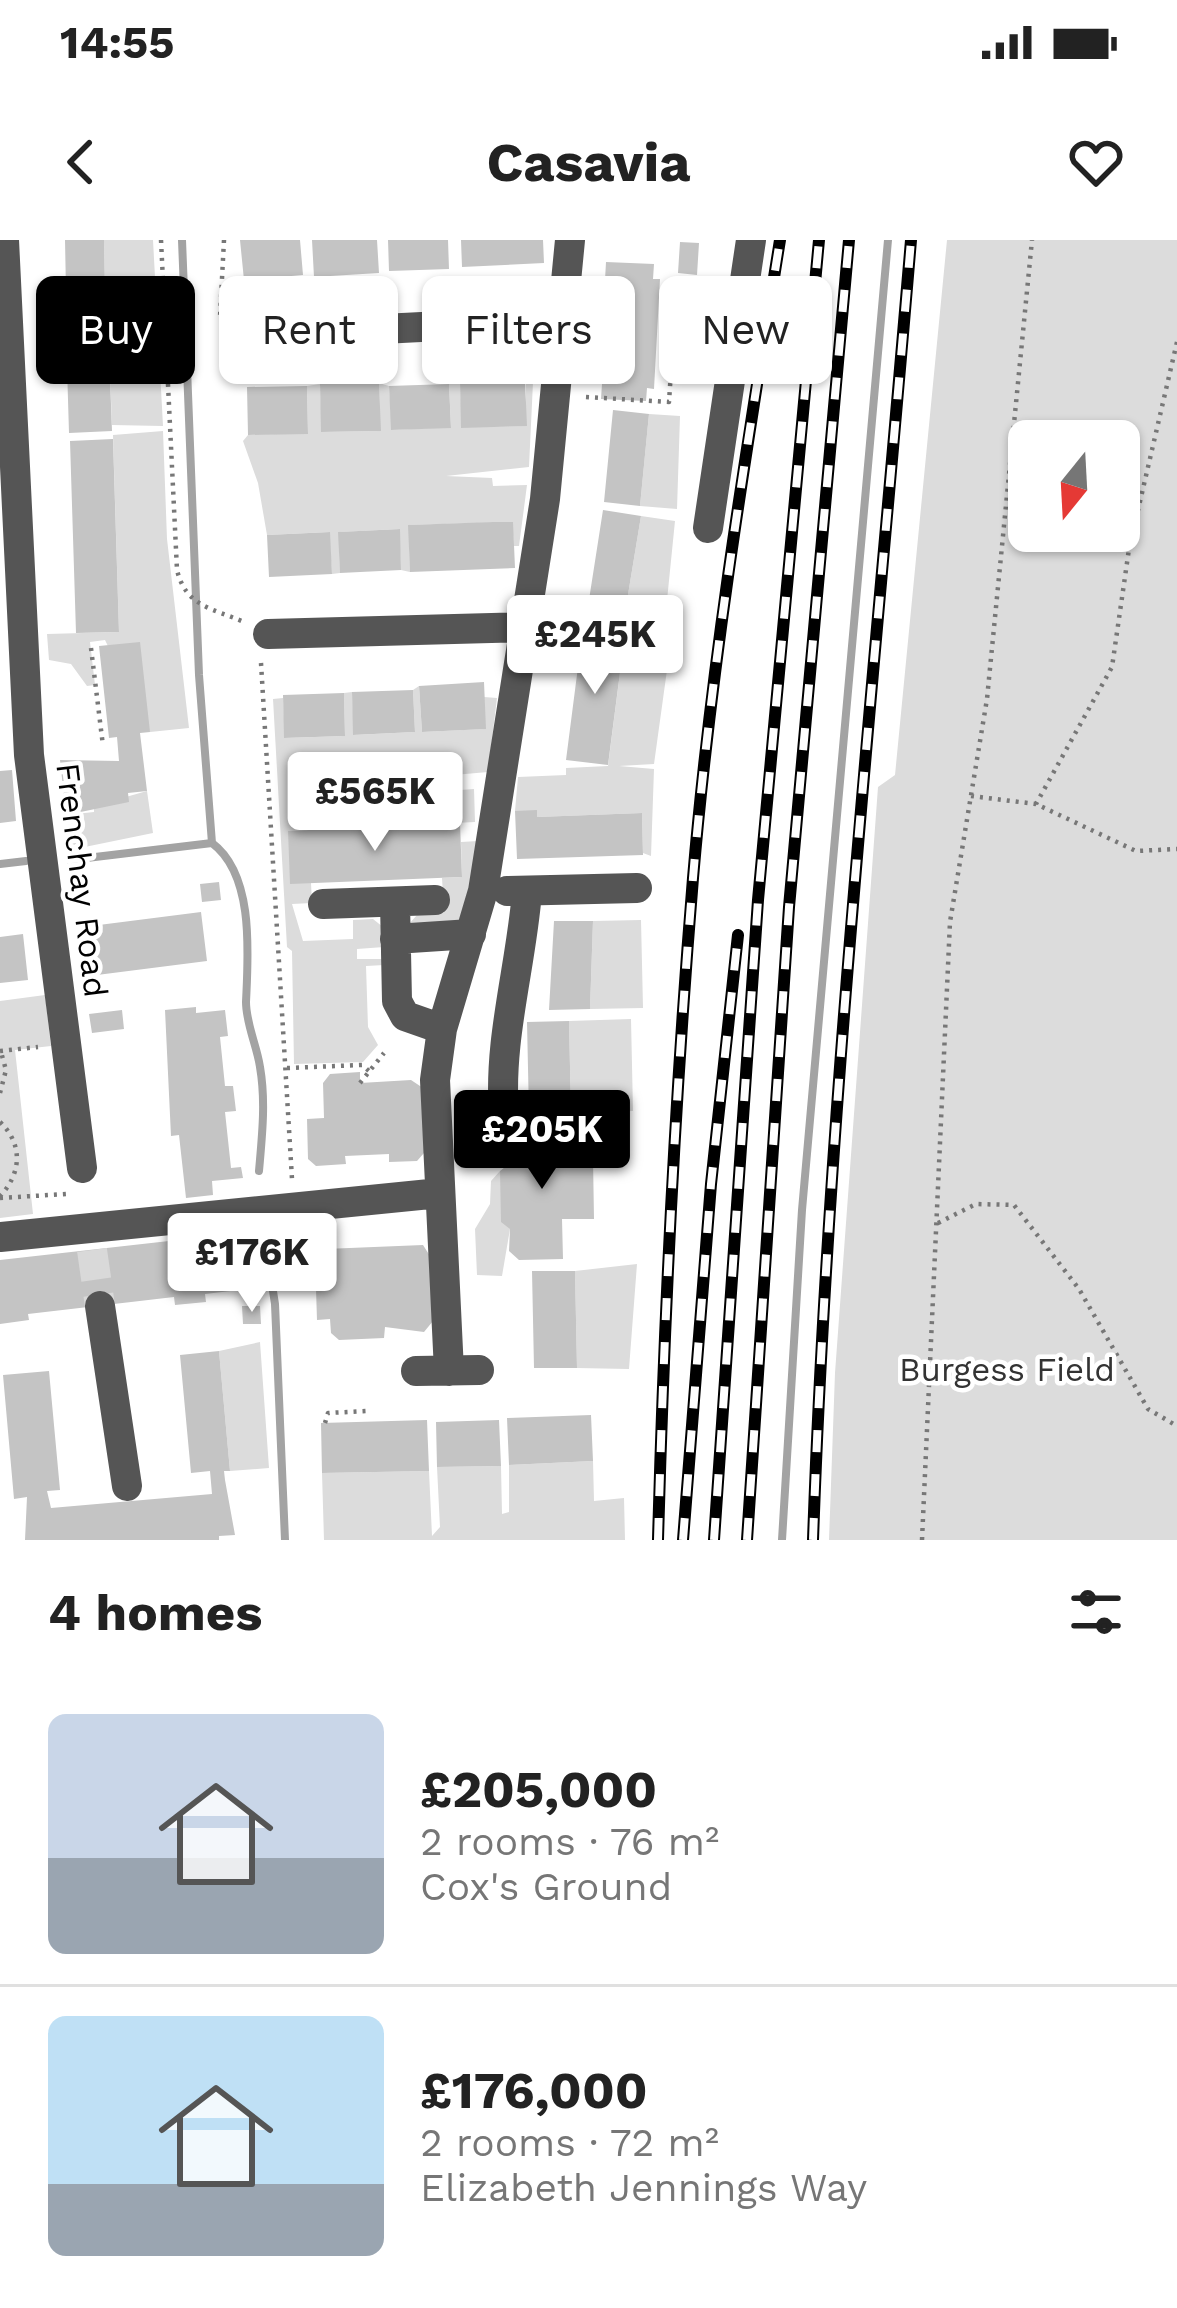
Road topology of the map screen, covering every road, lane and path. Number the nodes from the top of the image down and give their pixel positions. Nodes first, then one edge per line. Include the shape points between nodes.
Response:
1 (4, 240) edge
2 (161, 240) edge
3 (224, 240) edge
4 (570, 240) edge
5 (751, 240) edge
6 (1032, 240) edge
7 (222, 276) edge
8 (566, 276) edge
9 (1177, 342) edge
10 (555, 384) edge
11 (670, 384) edge
12 (580, 397) dead end
13 (708, 528) dead end
14 (524, 627) junction
15 (260, 637) junction
16 (91, 648) dead end
17 (104, 746) dead end
18 (971, 796) junction
19 (1036, 804) junction
20 (1177, 849) edge
21 (637, 888) dead end
22 (483, 891) junction
23 (527, 892) junction
24 (435, 900) dead end
25 (394, 902) junction
26 (323, 904) dead end
27 (471, 934) junction
28 (395, 939) junction
29 (442, 1028) junction
30 (68, 1044) junction
31 (0, 1051) edge
32 (384, 1053) dead end
33 (287, 1068) junction
34 (369, 1071) junction
35 (360, 1083) dead end
36 (0, 1093) edge
37 (503, 1114) dead end
38 (0, 1122) edge
39 (83, 1180) joint
40 (440, 1193) junction
41 (0, 1197) edge
42 (293, 1204) junction
43 (938, 1223) junction
44 (0, 1237) edge
45 (100, 1306) tunnel mouth
46 (416, 1371) dead end
47 (356, 1412) junction
48 (366, 1412) dead end
49 (357, 1422) dead end
50 (325, 1423) dead end
51 (1177, 1426) edge
52 (127, 1486) dead end
53 (922, 1540) edge

1 - 30 street, Frenchay Road via 29,755
2 - 15 path via 177,570 196,604
3 - 7 path
4 - 8 street
5 - 13 street
6 - 18 path
9 - 19 path via 1129,549 1112,667
10 - 14 street
11 - 12 path via 669,402
14 - 15 street
14 - 22 street
15 - 33 path
16 - 17 path
18 - 19 path
18 - 43 path via 950,922
19 - 20 path via 1136,851
21 - 23 street
22 - 23 street
22 - 27 street
23 - 37 street via 500,1065
24 - 25 street
25 - 26 street
25 - 28 street
27 - 28 street
27 - 29 street
28 - 29 street via 404,1016
29 - 40 street via 435,1079
30 - 31 path
30 - 39 street, Frenchay Road
31 - 36 path
32 - 34 path
33 - 34 path
33 - 42 path
34 - 35 path
38 - 41 path via 18,1157
39 - 41 path
40 - 42 street
40 - 46 street via 464,1370
42 - 44 street via 90,1238
43 - 51 path via 976,1204 1014,1205 1079,1289 1148,1409
43 - 53 path
45 - 52 street
47 - 48 path
47 - 49 path
47 - 50 path via 328,1413

